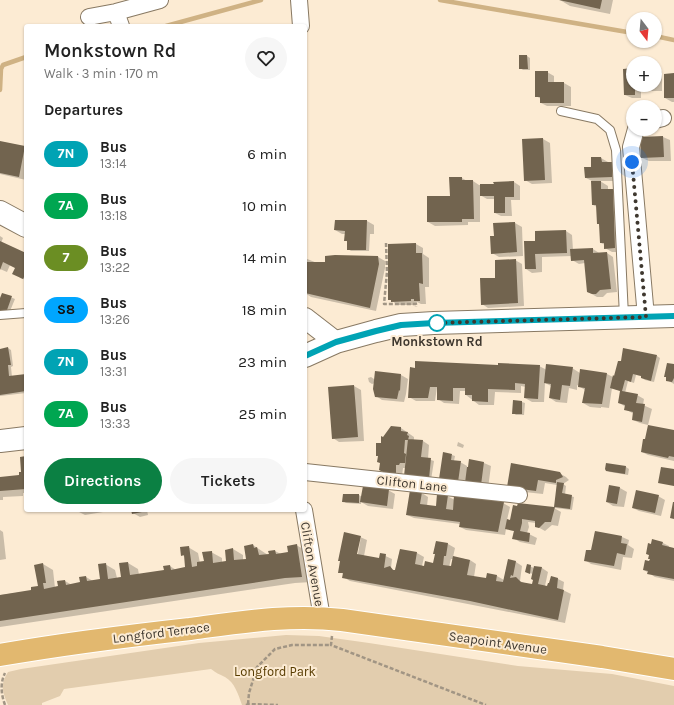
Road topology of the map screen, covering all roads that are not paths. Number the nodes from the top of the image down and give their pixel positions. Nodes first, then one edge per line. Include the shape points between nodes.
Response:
1 (160, 0) edge
2 (300, 0) edge
3 (89, 17) dead end
4 (119, 19) edge
5 (301, 24) edge
6 (561, 111) dead end
7 (634, 136) edge
8 (0, 212) edge
9 (24, 225) edge
10 (24, 313) edge
11 (0, 315) edge
12 (674, 316) edge
13 (624, 317) junction
14 (646, 317) junction
15 (307, 320) edge
16 (336, 342) junction
17 (307, 355) edge
18 (24, 438) edge
19 (0, 441) edge
20 (307, 472) edge
21 (519, 495) dead end
22 (304, 512) edge
23 (327, 627) junction
24 (3, 663) edge
25 (674, 669) edge

1 - 4 street
2 - 5 street
3 - 4 street
6 - 13 lane via 597,119 610,130 616,150
7 - 14 street via 630,147
8 - 9 main road
10 - 11 lane
12 - 14 main road
13 - 14 main road
13 - 16 main road via 401,325
15 - 16 street
16 - 17 main road
18 - 19 main road
20 - 21 street, Clifton Lane
22 - 23 street, Clifton Avenue
23 - 24 highway, Longford Terrace via 288,618 259,620 91,641
23 - 25 highway, Seapoint Avenue via 587,654

